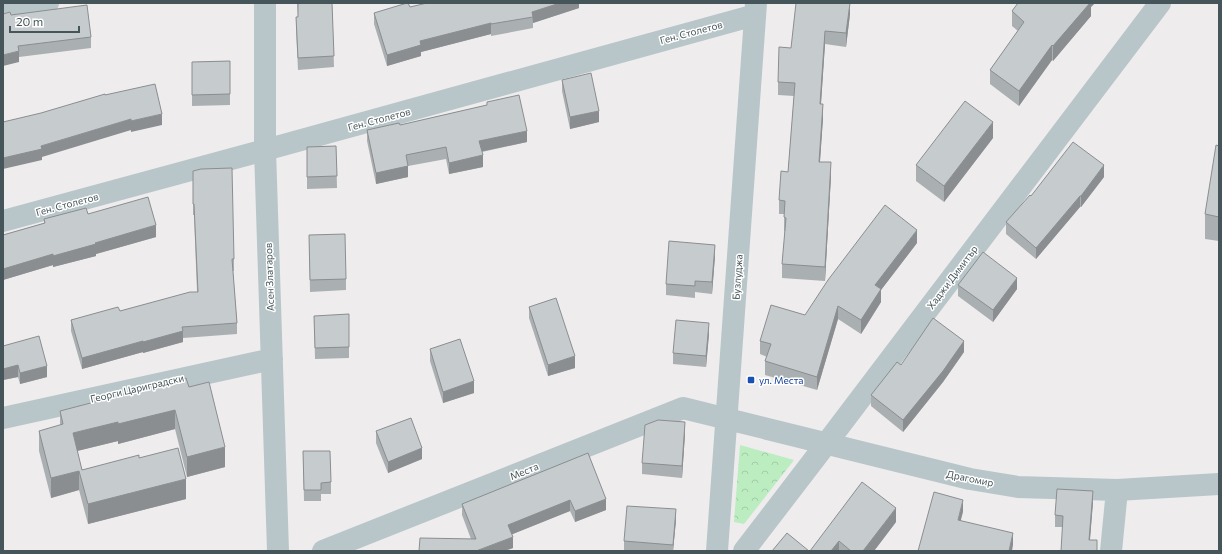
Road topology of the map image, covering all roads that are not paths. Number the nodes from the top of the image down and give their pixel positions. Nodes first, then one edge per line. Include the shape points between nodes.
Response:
1 (48, 3) edge
2 (265, 3) edge
3 (1160, 3) edge
4 (755, 9) edge
5 (3, 11) edge
6 (266, 150) junction
7 (3, 221) edge
8 (272, 359) junction
9 (3, 418) edge
10 (727, 419) junction
11 (826, 444) junction
12 (1219, 484) edge
13 (1117, 490) junction
14 (278, 551) edge
15 (323, 551) edge
16 (717, 551) edge
17 (744, 551) edge
18 (1111, 551) edge

1 - 5 street
2 - 6 street, Асен Златаров
3 - 11 street, Хаджи Димитър
4 - 6 street, Ген. Столетов
4 - 10 street, Бузлуджа
6 - 7 street, Ген. Столетов
6 - 8 street, Асен Златаров
8 - 9 street, Георги Цариградски
8 - 14 street, Асен Златаров
10 - 11 street, Драгомир
10 - 15 street, Места via 683,408
10 - 16 street, Бузлуджа
11 - 13 street, Драгомир via 970,479 1018,487
11 - 17 street, Хаджи Димитър
12 - 13 street, Драгомир
13 - 18 street

